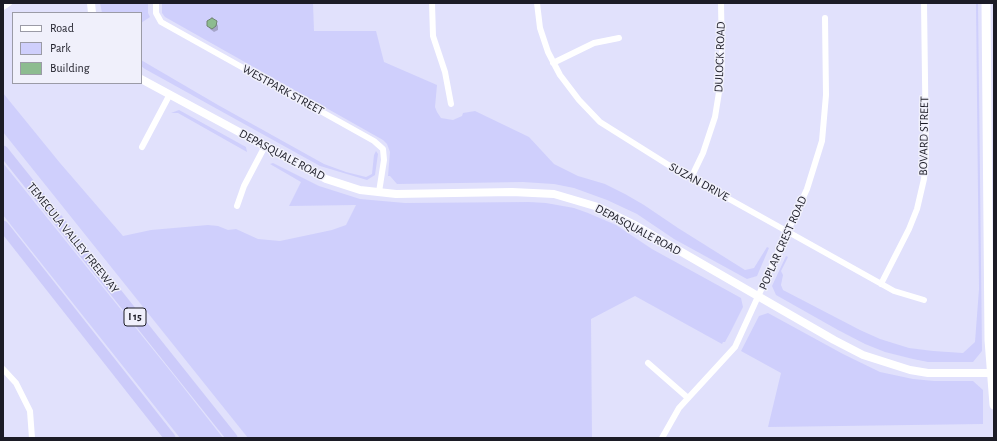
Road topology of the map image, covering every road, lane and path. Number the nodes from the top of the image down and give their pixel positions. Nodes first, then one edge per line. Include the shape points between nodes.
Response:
1 (9, 3) edge
2 (156, 3) edge
3 (432, 3) edge
4 (537, 3) edge
5 (722, 3) edge
6 (924, 3) edge
7 (986, 3) edge
8 (3, 7) edge
9 (825, 18) dead end
10 (619, 38) dead end
11 (553, 63) junction
12 (142, 80) edge
13 (170, 94) junction
14 (451, 104) dead end
15 (265, 146) junction
16 (142, 147) dead end
17 (3, 151) edge
18 (691, 178) junction
19 (991, 190) edge
20 (380, 192) junction
21 (237, 206) dead end
22 (3, 226) edge
23 (788, 232) junction
24 (881, 284) junction
25 (758, 297) junction
26 (924, 300) dead end
27 (648, 363) dead end
28 (3, 369) edge
29 (991, 373) junction
30 (688, 398) junction
31 (994, 405) edge
32 (32, 438) edge
33 (170, 438) edge
34 (232, 438) edge
35 (662, 438) edge

1 - 8 street
2 - 20 street, WESTPARK STREET via 156,13 161,22 374,141 383,149
3 - 14 street via 433,36 445,72
4 - 11 street, SUZAN DRIVE via 540,28
5 - 18 street, DULOCK ROAD via 722,58 715,117 703,153
6 - 24 street, BOVARD STREET via 924,179 909,229
7 - 19 main road
9 - 23 street, POPLAR CREST ROAD via 826,95 822,141 807,189
10 - 11 street via 594,44
11 - 18 street, SUZAN DRIVE via 578,100 600,122
12 - 13 street, DEPASQUALE ROAD
13 - 15 street, DEPASQUALE ROAD
13 - 16 street
15 - 20 street, DEPASQUALE ROAD via 326,179 360,190
15 - 21 street via 244,186
17 - 34 highway, TEMECULA VALLEY FREEWAY / I 15
18 - 23 street, SUZAN DRIVE
19 - 29 main road
20 - 25 street, DEPASQUALE ROAD via 554,194 598,207 626,221
22 - 33 highway
23 - 24 street, SUZAN DRIVE
23 - 25 street, POPLAR CREST ROAD
24 - 26 street, SUZAN DRIVE via 894,291
25 - 29 street, DEPASQUALE ROAD via 863,355 890,364 928,373
25 - 30 street, POPLAR CREST ROAD via 735,347
27 - 30 street
28 - 32 street via 16,383 30,410
29 - 31 main road
30 - 35 street, POPLAR CREST ROAD via 679,408

